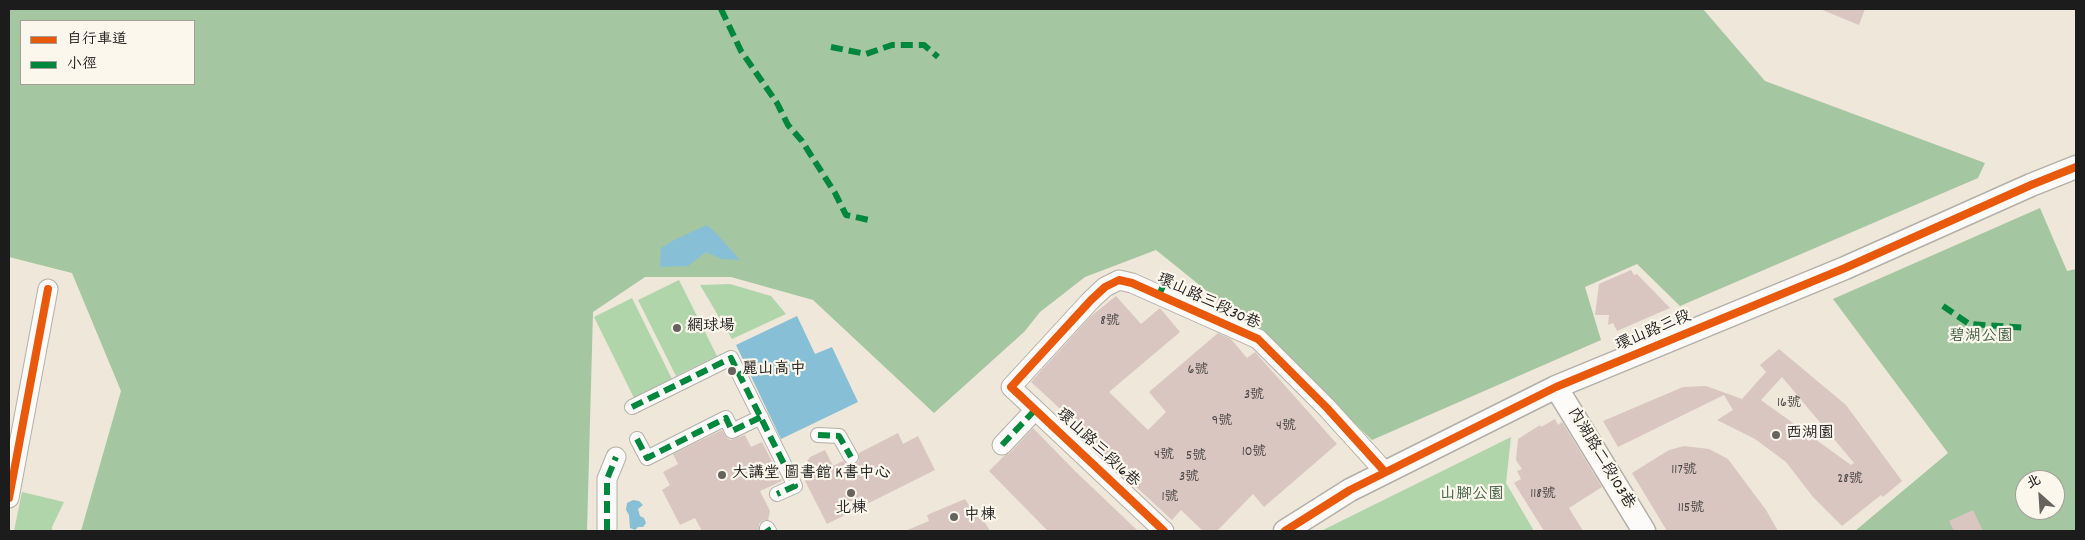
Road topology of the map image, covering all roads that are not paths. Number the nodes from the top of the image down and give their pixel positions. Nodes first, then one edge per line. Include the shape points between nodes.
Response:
1 (2076, 167) edge
2 (48, 289) dead end
3 (1011, 387) joint
4 (1556, 387) junction
5 (632, 407) dead end
6 (1035, 410) junction
7 (760, 417) junction
8 (818, 436) dead end
9 (637, 439) dead end
10 (1002, 445) dead end
11 (616, 457) dead end
12 (851, 457) dead end
13 (1385, 472) junction
14 (777, 494) dead end
15 (9, 498) edge
16 (608, 531) edge
17 (1164, 531) edge
18 (1285, 531) edge
19 (1644, 531) edge

1 - 4 street, 環山路三段 via 1844,268
2 - 15 street
3 - 6 street, 環山路三段16巷
3 - 13 street, 環山路三段30巷 via 1090,300 1119,280 1258,340 1327,408
4 - 13 street, 環山路三段
4 - 19 street, 內湖路二段103巷
5 - 7 street via 731,358
6 - 10 street
6 - 17 street, 環山路三段16巷
7 - 9 street via 732,431 726,418 647,458
7 - 14 street via 795,486
8 - 12 street via 839,436
11 - 16 street via 607,479
13 - 18 street, 環山路三段

